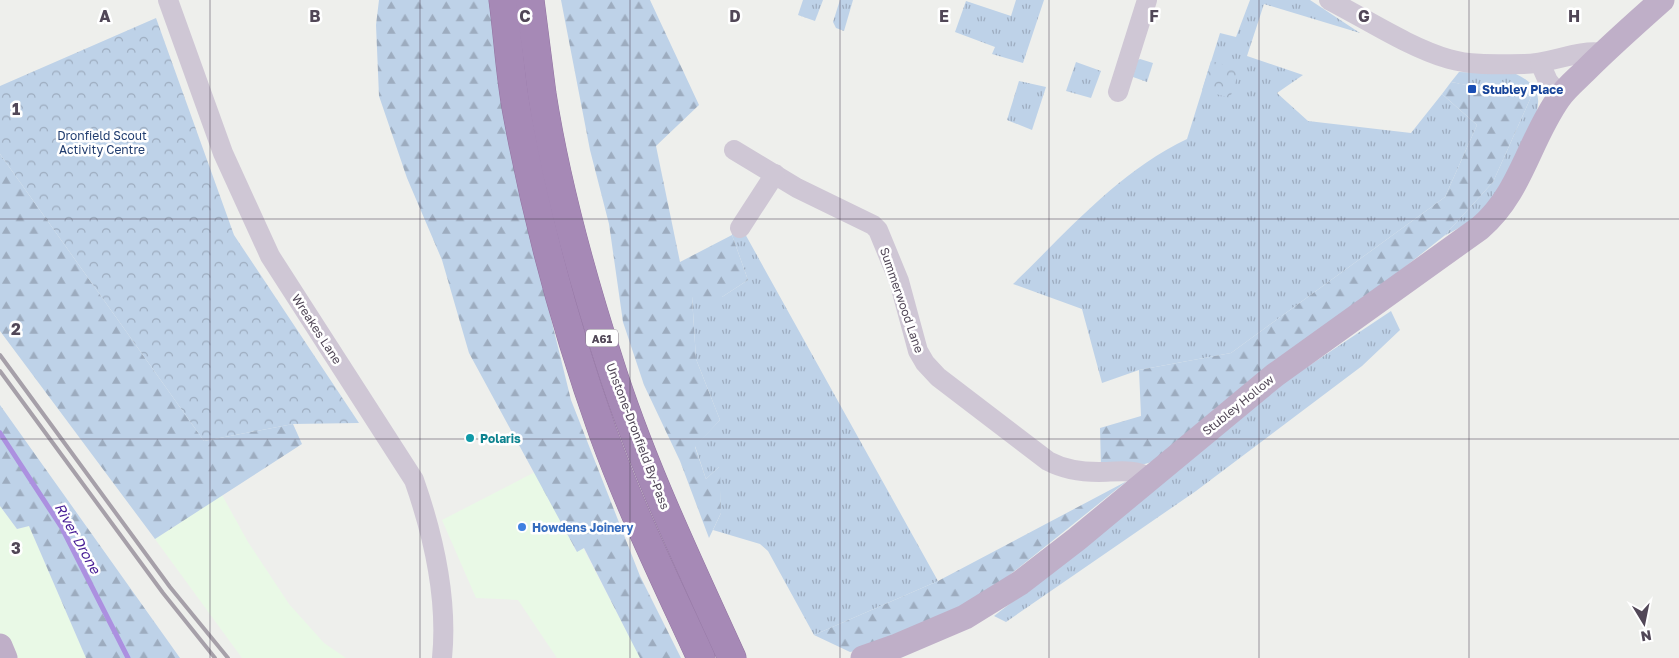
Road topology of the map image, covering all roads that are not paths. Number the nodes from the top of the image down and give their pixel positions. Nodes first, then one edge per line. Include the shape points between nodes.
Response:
1 (168, 0) edge
2 (503, 0) edge
3 (530, 0) edge
4 (1147, 0) edge
5 (1329, 0) edge
6 (1662, 0) edge
7 (1603, 53) junction
8 (1540, 63) junction
9 (1118, 92) dead end
10 (1560, 96) junction
11 (734, 150) dead end
12 (775, 174) junction
13 (740, 228) dead end
14 (1149, 478) junction
15 (0, 646) edge
16 (5, 658) edge
17 (442, 658) edge
18 (701, 658) edge
19 (732, 658) edge
20 (863, 658) edge

1 - 17 street, Wreakes Lane via 222,153 270,256 414,480 428,518 438,568 445,631
2 - 18 highway, A61 via 516,111 552,270 581,368 647,538
3 - 19 highway, Unstone-Dronfield By-Pass / A61 via 542,95 562,190 575,247 607,354 653,477
4 - 9 street
5 - 8 street via 1449,59 1470,63
6 - 7 main road, Stubley Hollow
7 - 8 street
7 - 10 main road, Stubley Hollow
8 - 10 street
10 - 14 main road, Stubley Hollow via 1538,133 1506,202 1493,217 1274,375
11 - 12 street, Summerwood Lane
12 - 13 street
12 - 14 street, Summerwood Lane via 878,230 898,281 918,351 938,377 1048,462 1096,472 1140,472
14 - 20 main road, Stubley Hollow via 1020,584 965,617
15 - 16 main road

